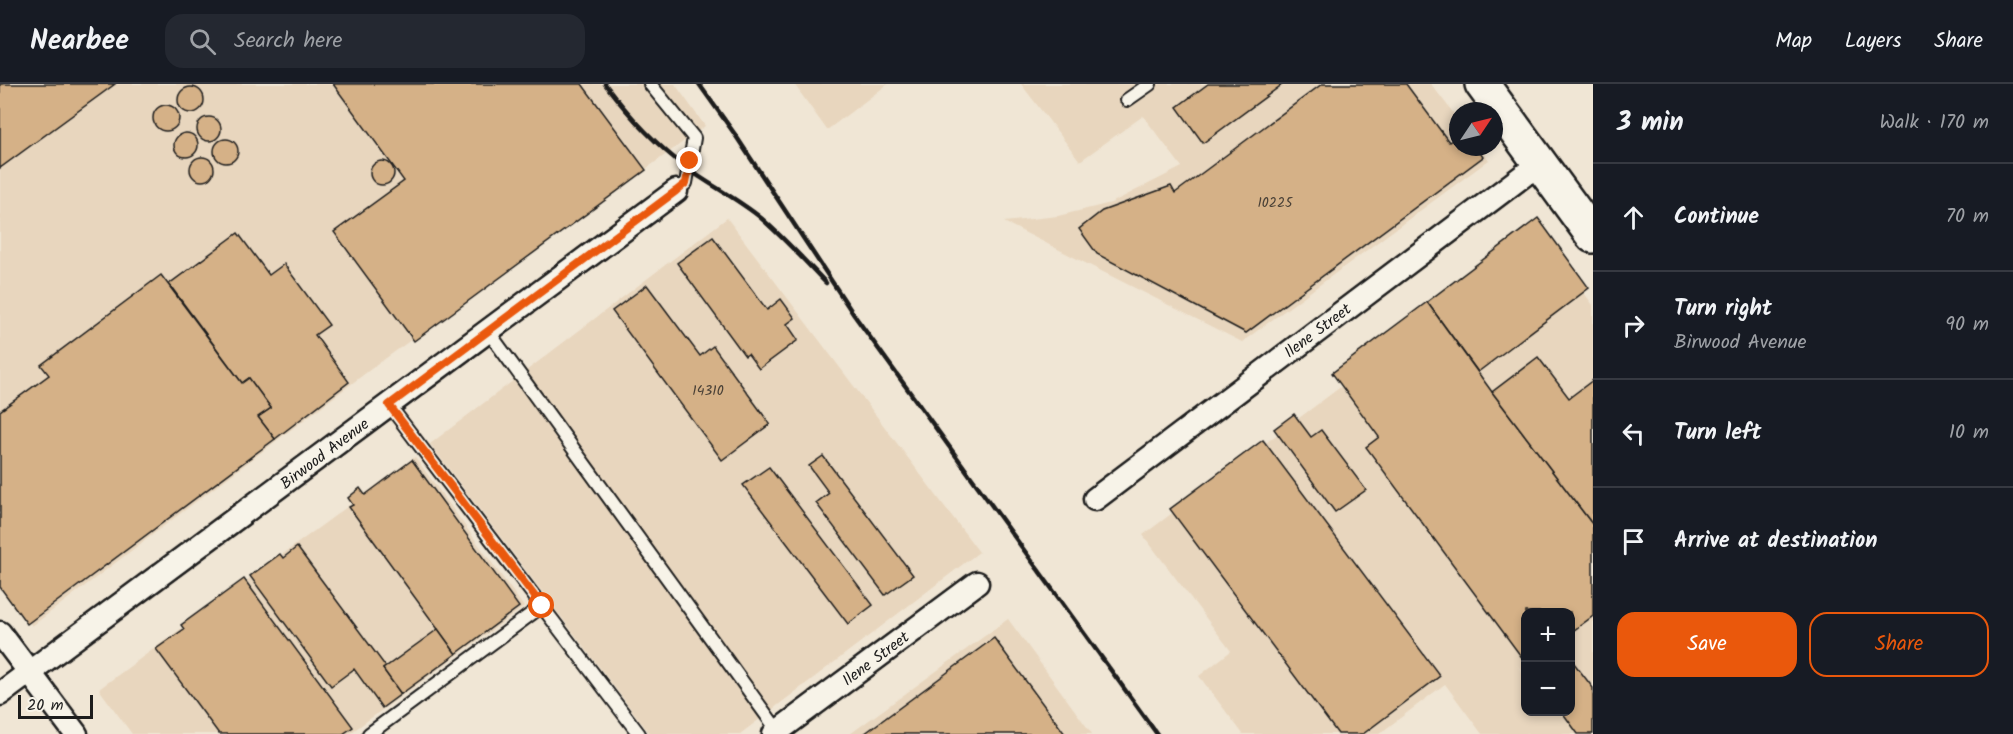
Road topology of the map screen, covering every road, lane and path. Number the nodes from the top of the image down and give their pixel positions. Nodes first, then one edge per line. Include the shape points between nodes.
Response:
1 (650, 84) edge
2 (1150, 84) edge
3 (1482, 84) edge
4 (1127, 100) dead end
5 (1540, 163) junction
6 (676, 191) joint
7 (1593, 236) edge
8 (488, 331) junction
9 (389, 405) junction
10 (1095, 499) dead end
11 (977, 583) dead end
12 (542, 606) junction
13 (0, 633) edge
14 (30, 672) junction
15 (0, 694) edge
16 (776, 733) edge
17 (76, 734) edge
18 (369, 734) edge
19 (639, 734) edge

1 - 6 lane via 694,138 686,183
2 - 4 lane
3 - 5 street
5 - 7 street
5 - 10 street, Ilene Street
6 - 8 street, Birwood Avenue
8 - 9 street, Birwood Avenue
8 - 16 lane
9 - 12 lane
9 - 14 street, Birwood Avenue
11 - 16 street, Ilene Street
12 - 18 lane
12 - 19 lane
13 - 14 street
14 - 15 street, Birwood Avenue
14 - 17 street

